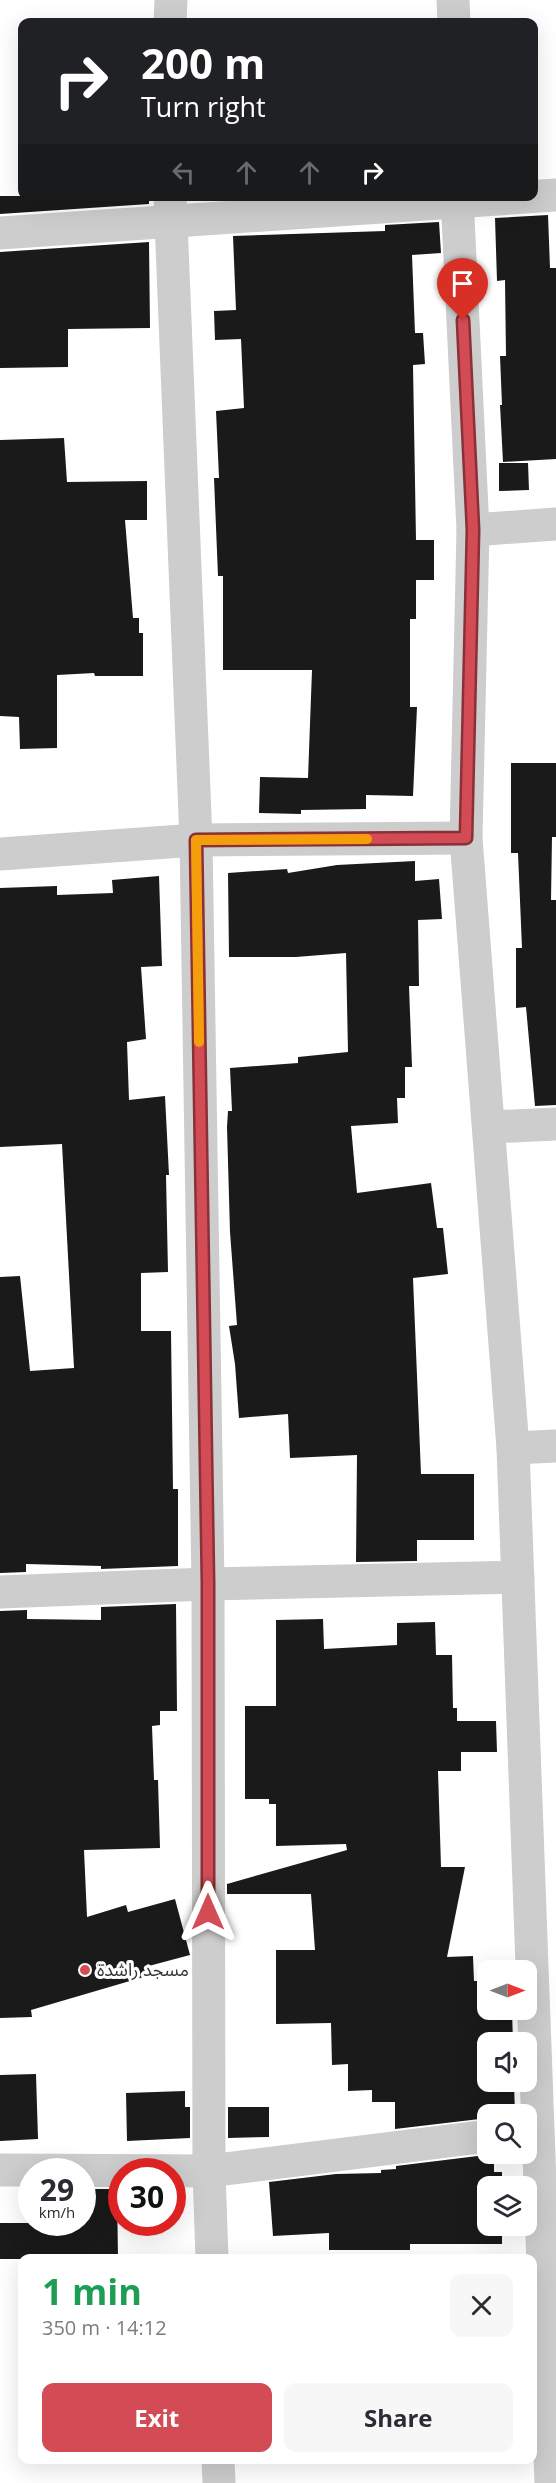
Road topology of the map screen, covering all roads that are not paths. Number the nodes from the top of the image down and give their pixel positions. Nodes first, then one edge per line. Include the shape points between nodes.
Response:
1 (171, 0) edge
2 (453, 0) edge
3 (171, 18) edge
4 (454, 18) edge
5 (556, 195) edge
6 (538, 196) edge
7 (425, 201) edge
8 (457, 201) edge
9 (169, 209) edge
10 (0, 233) edge
11 (556, 524) edge
12 (473, 530) junction
13 (466, 838) junction
14 (196, 840) junction
15 (0, 854) edge
16 (556, 1124) edge
17 (489, 1127) junction
18 (556, 1446) edge
19 (513, 1448) junction
20 (518, 1577) junction
21 (208, 1584) junction
22 (0, 1592) edge
23 (543, 1894) edge
24 (533, 2104) edge
25 (477, 2137) edge
26 (535, 2164) edge
27 (0, 2170) edge
28 (209, 2171) junction
29 (212, 2254) edge
30 (551, 2348) edge
31 (218, 2464) edge
32 (219, 2483) edge
33 (551, 2483) edge

1 - 3 street
2 - 4 street
5 - 6 street
7 - 9 street
8 - 12 street
9 - 10 street
9 - 14 street
11 - 12 street
12 - 13 street
13 - 14 street
13 - 17 street
14 - 15 street
14 - 21 street
16 - 17 street
17 - 19 street
18 - 19 street
19 - 20 street
20 - 21 street
20 - 23 street
21 - 22 street
21 - 28 street
23 - 24 street
25 - 28 street
26 - 30 street
27 - 28 street
28 - 29 street
30 - 33 street
31 - 32 street

